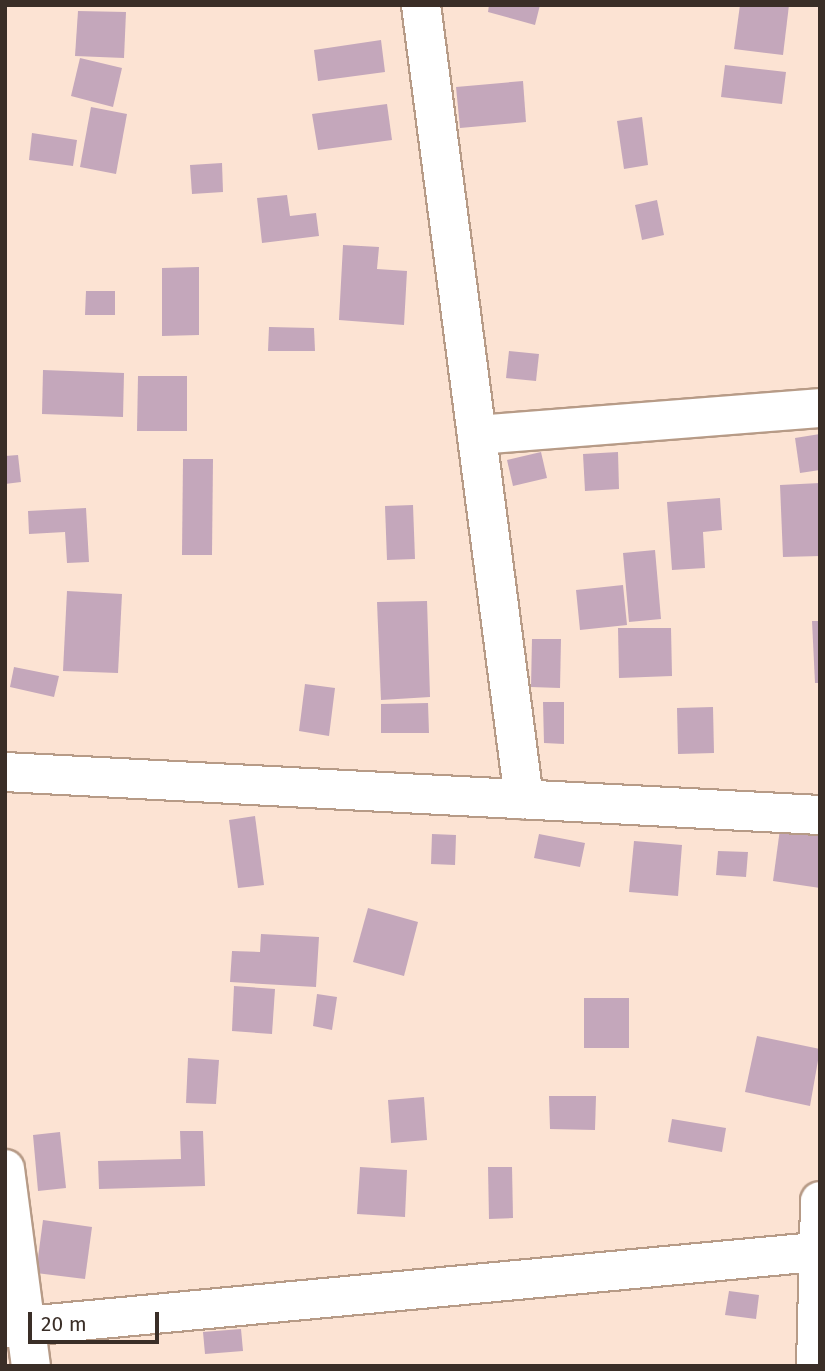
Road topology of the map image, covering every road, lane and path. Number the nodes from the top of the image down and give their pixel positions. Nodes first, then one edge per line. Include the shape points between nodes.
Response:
1 (421, 5) edge
2 (820, 408) edge
3 (477, 435) junction
4 (5, 772) edge
5 (524, 799) junction
6 (820, 815) edge
7 (5, 1169) edge
8 (820, 1201) edge
9 (815, 1252) junction
10 (15, 1327) edge
11 (31, 1366) edge
12 (816, 1366) edge

1 - 3 street
2 - 3 street
3 - 5 street
4 - 5 street
5 - 6 street
7 - 10 street
8 - 9 street
9 - 10 street
9 - 12 street
10 - 11 street

